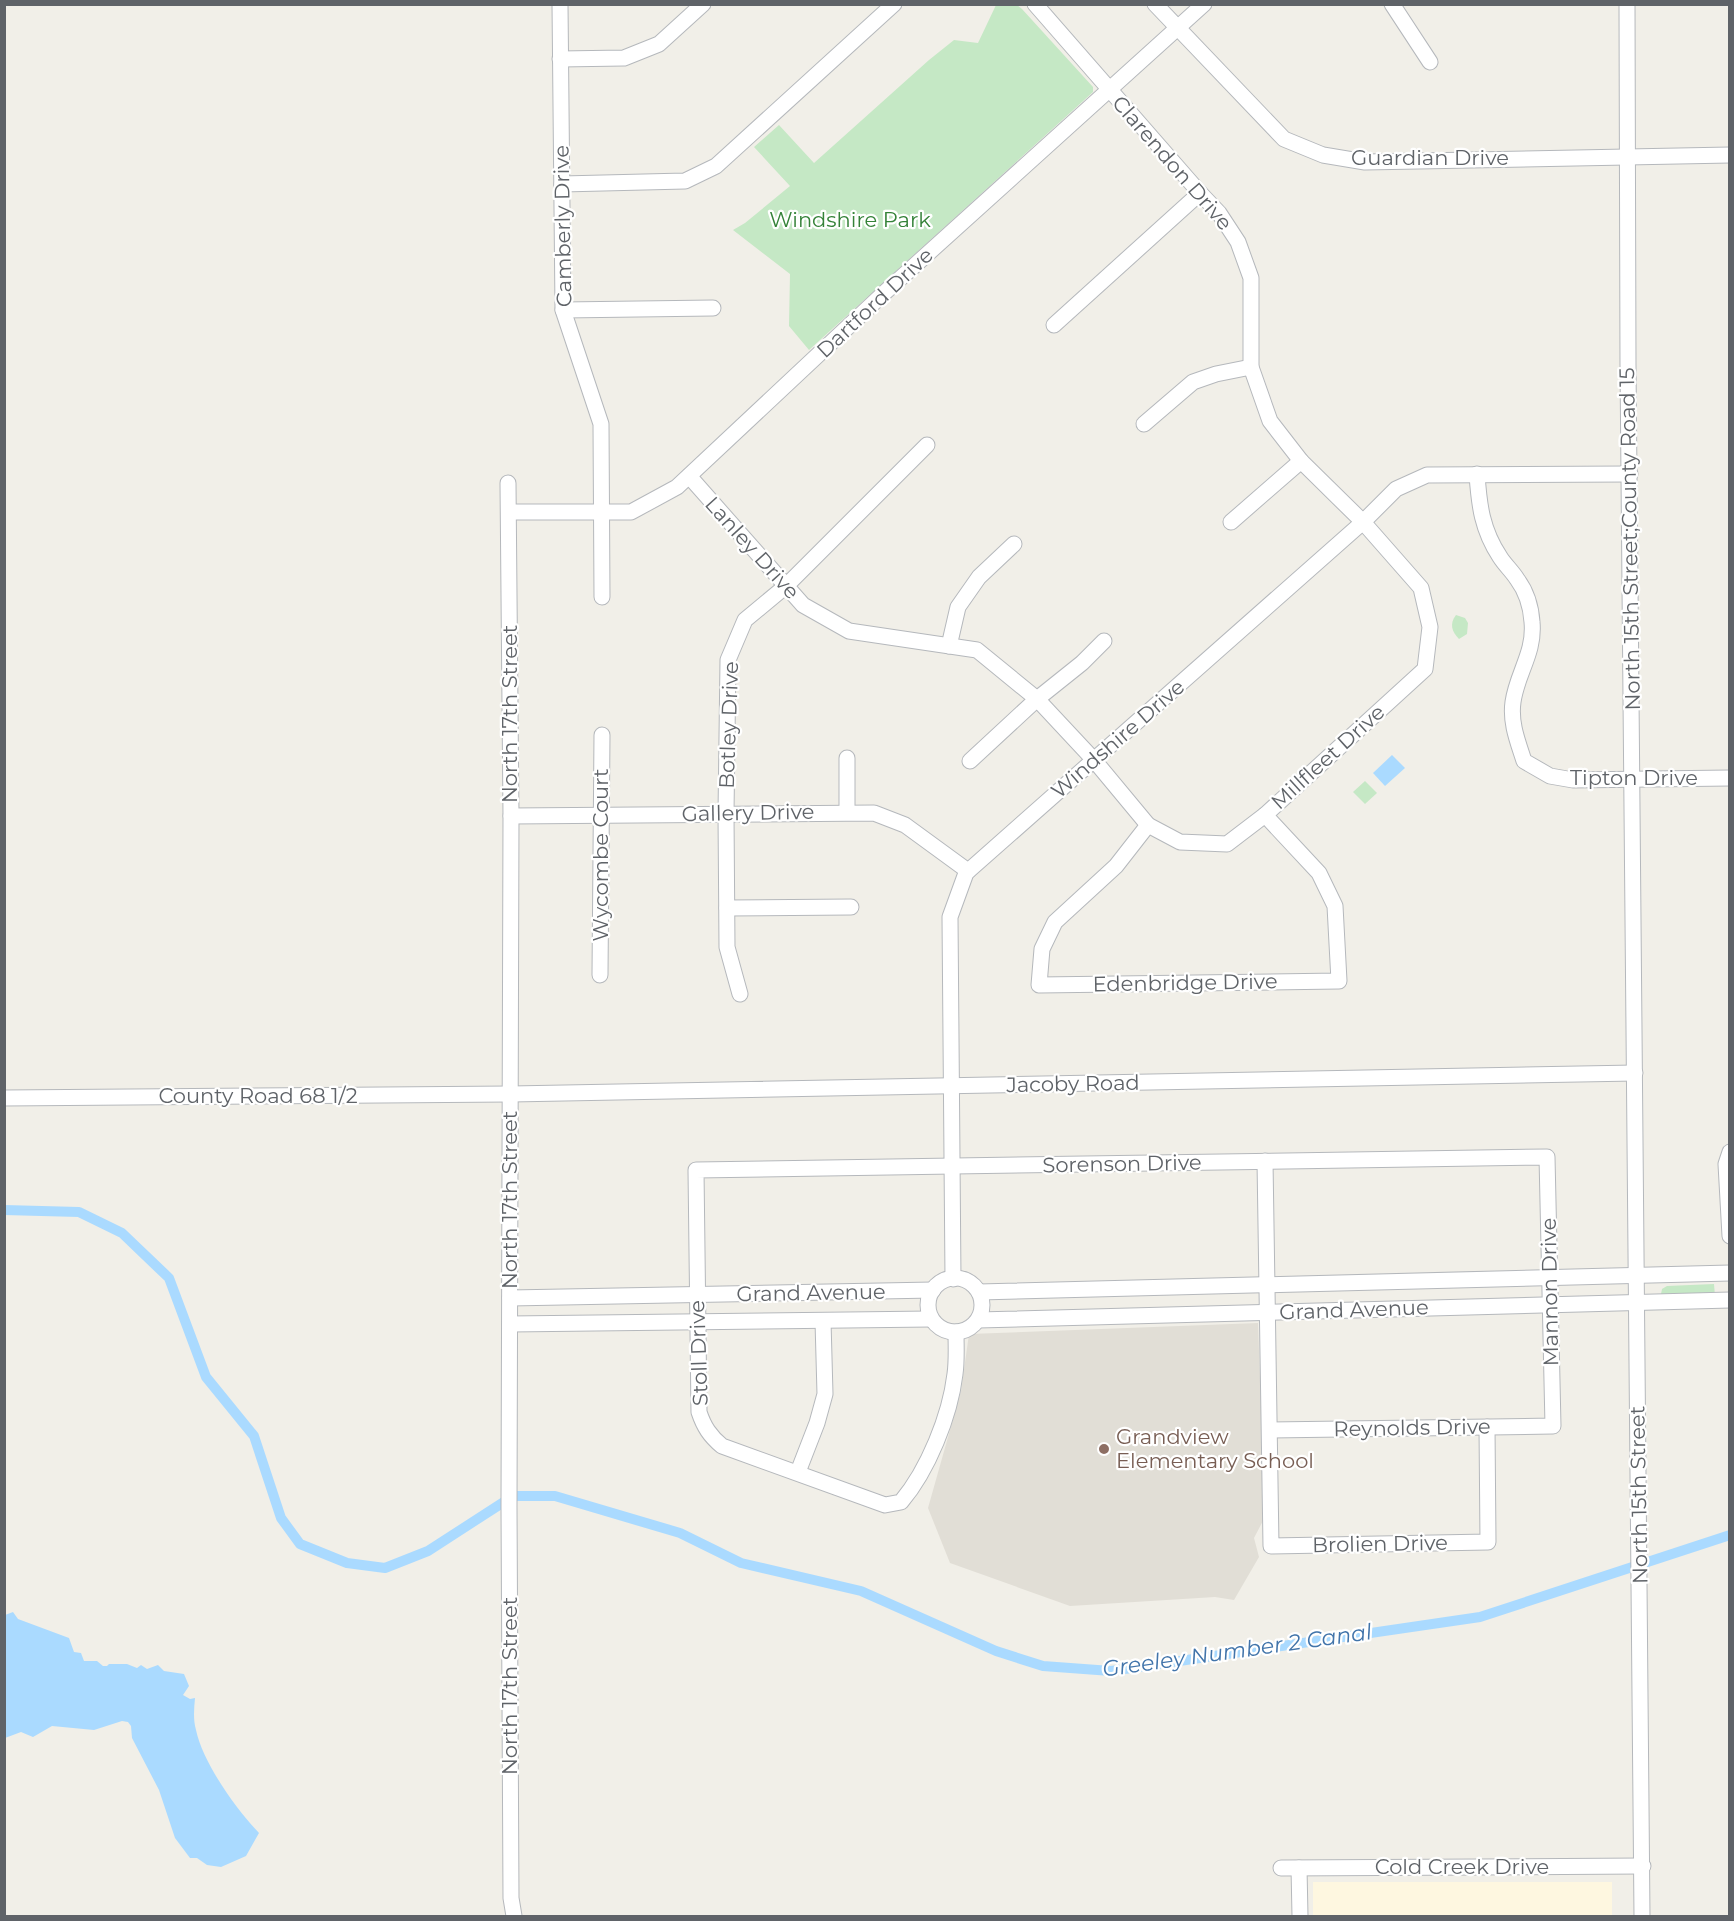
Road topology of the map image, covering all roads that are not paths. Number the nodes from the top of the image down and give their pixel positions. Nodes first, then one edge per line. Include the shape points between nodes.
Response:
1 (560, 4) edge
2 (704, 4) edge
3 (894, 4) edge
4 (1035, 4) edge
5 (1155, 4) edge
6 (1204, 4) edge
7 (1392, 4) edge
8 (1627, 4) edge
9 (1178, 29) junction
10 (560, 59) junction
11 (1430, 62) dead end
12 (1110, 91) junction
13 (1730, 155) edge
14 (1627, 157) junction
15 (562, 184) junction
16 (1200, 194) junction
17 (713, 308) dead end
18 (563, 310) junction
19 (1054, 325) dead end
20 (1251, 367) junction
21 (1144, 424) dead end
22 (927, 445) dead end
23 (1301, 461) junction
24 (1477, 474) junction
25 (1630, 474) junction
26 (689, 476) junction
27 (508, 483) dead end
28 (509, 512) junction
29 (600, 513) junction
30 (1232, 522) dead end
31 (1363, 522) junction
32 (1014, 544) dead end
33 (786, 586) junction
34 (602, 597) dead end
35 (1104, 641) dead end
36 (949, 646) junction
37 (1037, 699) junction
38 (602, 735) dead end
39 (847, 758) dead end
40 (1094, 760) junction
41 (970, 761) dead end
42 (1730, 778) edge
43 (1632, 780) junction
44 (848, 812) junction
45 (726, 814) junction
46 (1265, 814) junction
47 (601, 815) junction
48 (511, 816) junction
49 (1148, 825) junction
50 (968, 871) junction
51 (851, 907) dead end
52 (727, 908) junction
53 (600, 975) dead end
54 (740, 994) dead end
55 (1635, 1073) junction
56 (952, 1087) junction
57 (511, 1094) junction
58 (4, 1098) edge
59 (1730, 1152) edge
60 (1547, 1157) joint
61 (1265, 1161) junction
62 (953, 1166) junction
63 (696, 1170) joint
64 (1730, 1236) edge
65 (1730, 1273) edge
66 (1637, 1275) junction
67 (1551, 1277) junction
68 (953, 1279) junction
69 (1267, 1285) junction
70 (933, 1290) junction
71 (979, 1292) junction
72 (697, 1295) junction
73 (510, 1298) junction
74 (1730, 1300) edge
75 (1637, 1302) junction
76 (1551, 1305) junction
77 (1268, 1313) junction
78 (931, 1319) junction
79 (978, 1320) junction
80 (823, 1321) junction
81 (698, 1323) junction
82 (510, 1324) junction
83 (956, 1332) junction
84 (1553, 1426) joint
85 (1487, 1427) junction
86 (1270, 1430) junction
87 (798, 1472) junction
88 (1643, 1866) junction
89 (1281, 1868) dead end
90 (1299, 1868) junction
91 (514, 1917) edge
92 (1300, 1917) edge
93 (1642, 1917) edge

1 - 10 street, Camberly Drive
2 - 10 street via 658,44 624,58
3 - 15 street via 716,166 685,181
4 - 12 street, Clarendon Drive
5 - 9 street, Guardian Drive
6 - 9 street, Dartford Drive
7 - 11 street
8 - 14 street, North 15th Street;County Road 15
9 - 12 street, Dartford Drive
9 - 14 street, Guardian Drive via 1284,140 1323,155 1365,162
10 - 15 street, Camberly Drive
12 - 16 street, Clarendon Drive
12 - 26 street, Dartford Drive via 883,294
13 - 14 street, Guardian Drive
14 - 25 street, North 15th Street;County Road 15
15 - 18 street, Camberly Drive
16 - 19 street
16 - 20 street, Clarendon Drive via 1219,213 1238,242 1251,278
17 - 18 street
18 - 29 street, Camberly Drive via 600,424
20 - 21 street via 1193,382
20 - 23 street, Clarendon Drive via 1270,421
22 - 33 street, Botley Drive
23 - 30 street
23 - 31 street, Clarendon Drive
24 - 25 street, Windshire Drive
24 - 31 street, Windshire Drive via 1427,475 1396,489
24 - 43 street, Tipton Drive via 1479,509 1487,535 1518,580 1528,601 1532,623 1532,648 1513,703 1514,729 1524,760 1550,777
25 - 43 street, North 15th Street;County Road 15
26 - 29 street, Dartford Drive via 677,487 631,512
26 - 33 street, Lanley Drive
27 - 28 street, North 17th Street
28 - 29 street, Dartford Drive
28 - 48 street, North 17th Street
29 - 34 street, Camberly Drive
31 - 40 street, Windshire Drive
31 - 46 street, Millfleet Drive via 1421,588 1430,627 1425,669
32 - 36 street via 979,577 958,607
33 - 36 street, Lanley Drive via 803,605 849,631
33 - 45 street, Botley Drive via 745,620 728,660
35 - 37 street
36 - 37 street, Lanley Drive via 977,650
37 - 40 street, Lanley Drive
37 - 41 street
38 - 47 street, Wycombe Court
39 - 44 street
40 - 49 street, Millfleet Drive
40 - 50 street, Windshire Drive
42 - 43 street, Tipton Drive
43 - 55 street, North 15th Street;County Road 15
44 - 45 street, Gallery Drive
44 - 50 street, Gallery Drive via 874,813 905,825
45 - 47 street, Gallery Drive
45 - 52 street, Botley Drive
46 - 49 street, Millfleet Drive via 1227,843 1180,843
46 - 49 street, Edenbridge Drive via 1320,873 1335,906 1339,981 1039,985 1042,950 1055,922 1116,866
47 - 48 street, Gallery Drive
47 - 53 street, Wycombe Court
48 - 57 street, North 17th Street
50 - 56 street, Windshire Drive via 950,917
51 - 52 street
52 - 54 street, Botley Drive via 727,947
55 - 56 street, Jacoby Road
55 - 66 street, North 15th Street
56 - 57 street, Jacoby Road
56 - 62 street, Windshire Drive
57 - 58 street, County Road 68 1/2
57 - 73 street, North 17th Street
59 - 64 street via 1726,1164
60 - 61 street, Sorenson Drive
60 - 67 street, Mannon Drive
61 - 62 street, Sorenson Drive
61 - 69 street
62 - 63 street, Sorenson Drive
62 - 68 street, Windshire Drive
63 - 72 street, Stoll Drive
65 - 66 street, Grand Avenue
66 - 67 street, Grand Avenue
66 - 75 street, North 15th Street
67 - 69 street, Grand Avenue
67 - 76 street, Mannon Drive
68 - 70 street via 939,1283
68 - 71 street via 974,1285
69 - 71 street, Grand Avenue
69 - 77 street
70 - 72 street, Grand Avenue
70 - 78 street via 928,1308
71 - 79 street via 982,1309
72 - 73 street, Grand Avenue
72 - 81 street, Stoll Drive
73 - 82 street, North 17th Street
74 - 75 street, Grand Avenue
75 - 76 street, Grand Avenue
75 - 88 street, North 15th Street
76 - 77 street, Grand Avenue
76 - 84 street, Mannon Drive
77 - 79 street, Grand Avenue
77 - 86 street
78 - 80 street, Grand Avenue
78 - 83 street via 943,1329
79 - 83 street via 968,1329
80 - 81 street, Grand Avenue
80 - 87 street via 825,1394
81 - 82 street, Grand Avenue
81 - 87 street, Stoll Drive via 699,1412 710,1436 722,1446
82 - 91 street, North 17th Street
83 - 87 street, Stoll Drive via 956,1364 949,1403 935,1444 901,1502 885,1505
84 - 85 street, Reynolds Drive
85 - 86 street, Reynolds Drive
85 - 86 street, Brolien Drive via 1488,1542 1271,1546
88 - 90 street, Cold Creek Drive
88 - 93 street, North 15th Street
89 - 90 street, Cold Creek Drive
90 - 92 street

